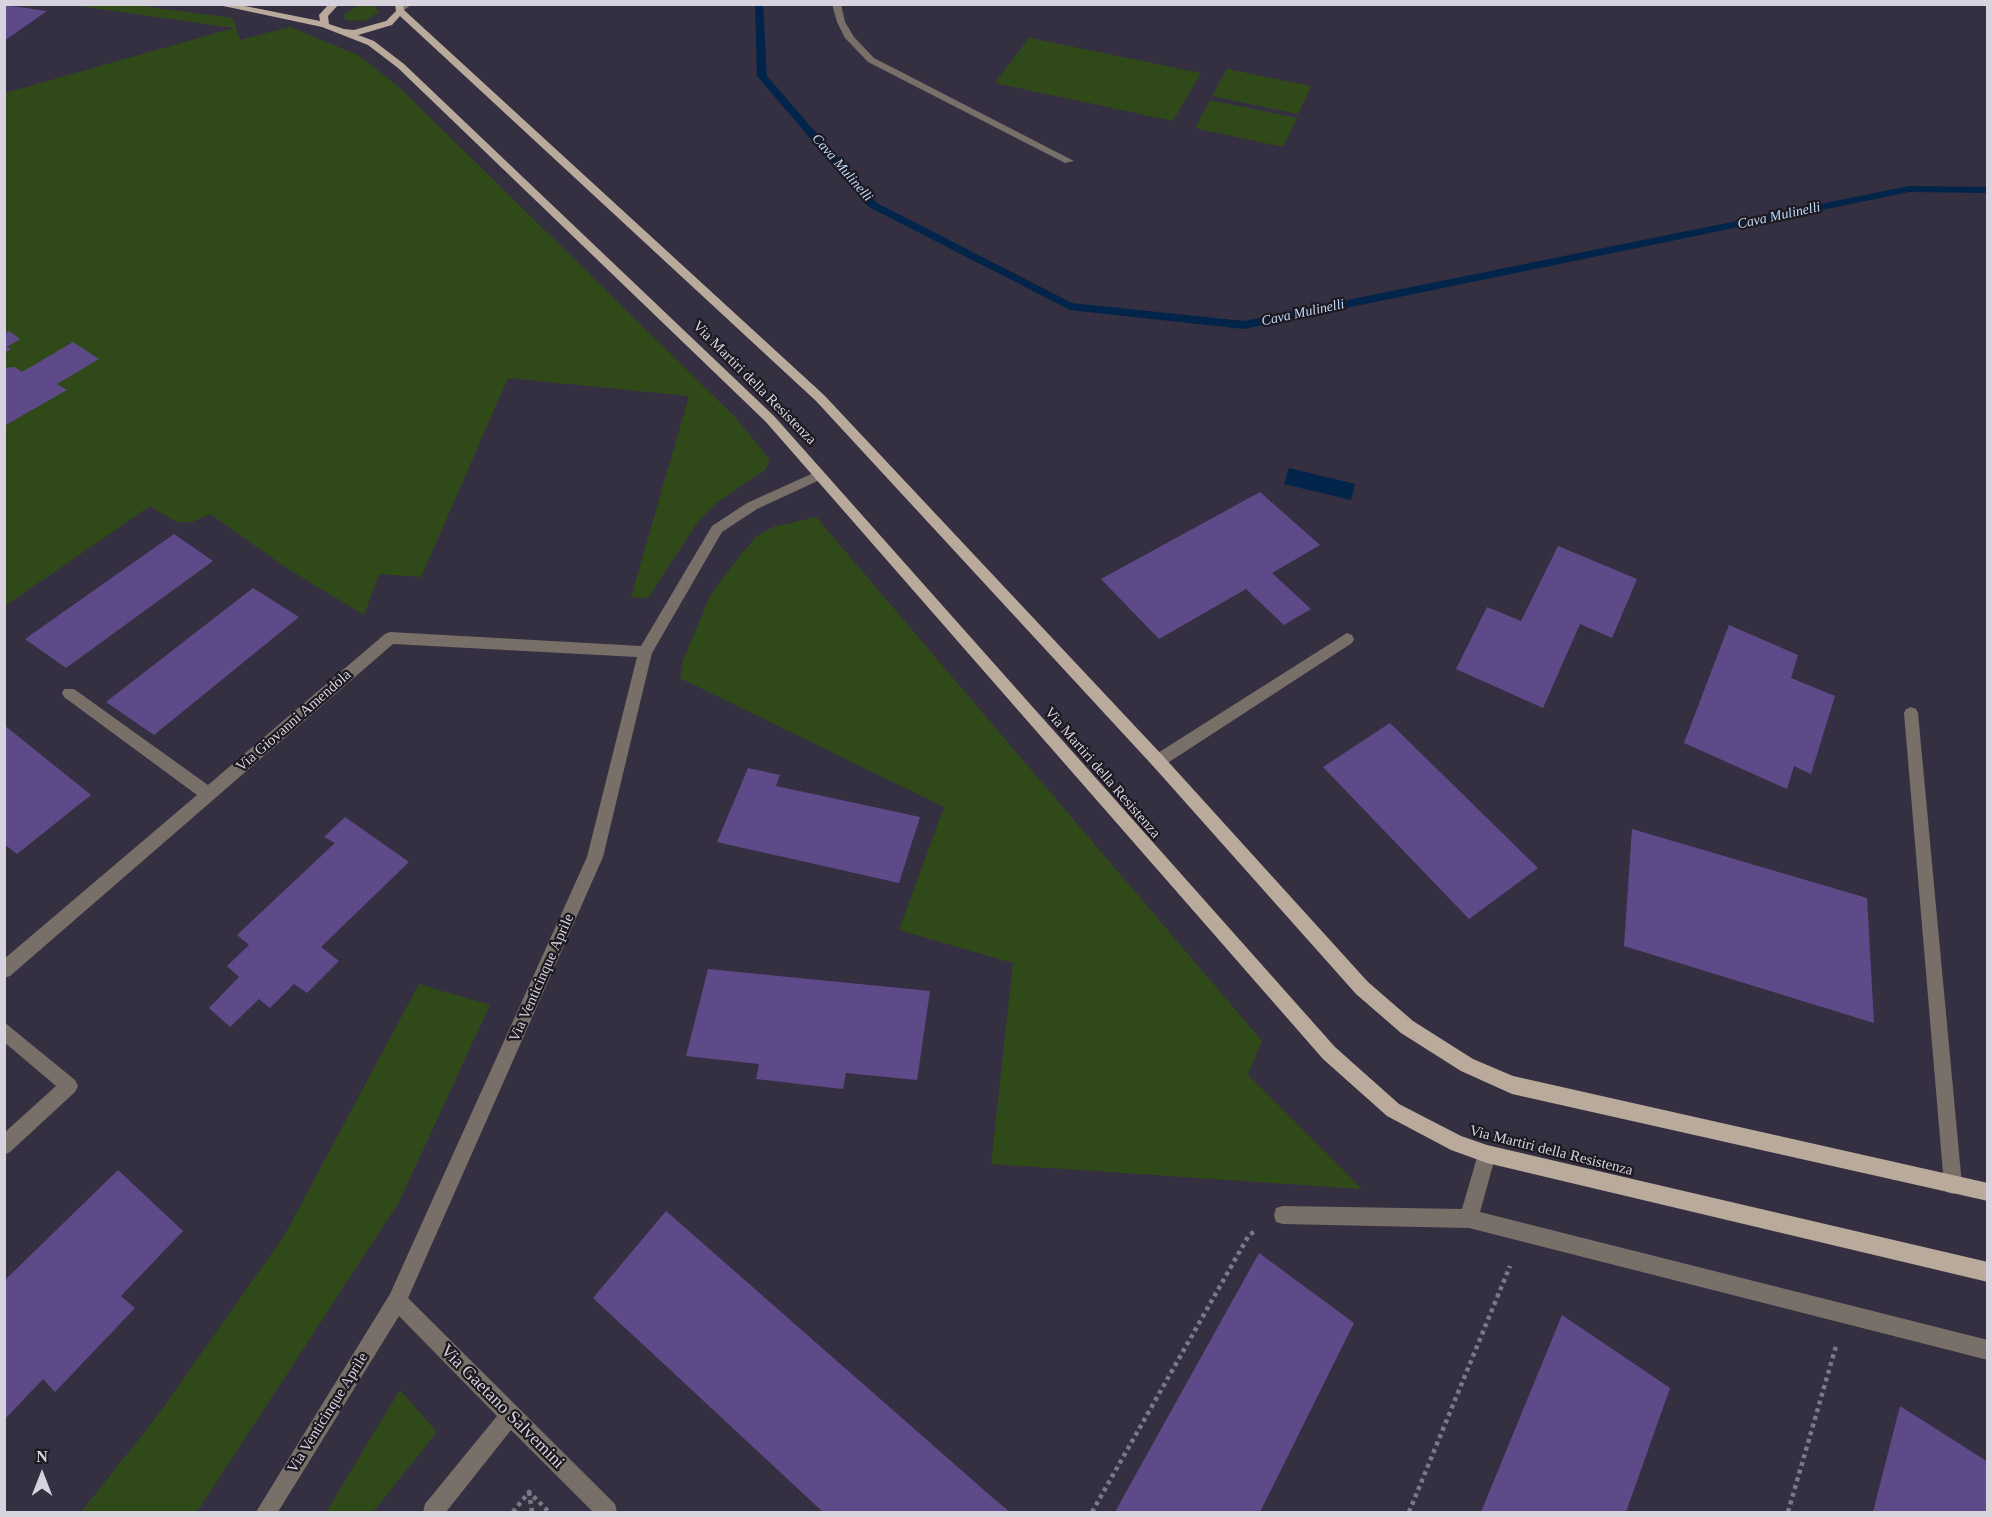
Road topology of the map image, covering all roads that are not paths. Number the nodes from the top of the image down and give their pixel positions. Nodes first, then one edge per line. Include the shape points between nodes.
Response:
1 (218, 4) edge
2 (335, 4) edge
3 (836, 4) edge
4 (402, 7) edge
5 (325, 25) junction
6 (342, 32) junction
7 (1069, 161) dead end
8 (820, 475) junction
9 (1347, 639) dead end
10 (645, 652) junction
11 (69, 693) dead end
12 (1911, 713) dead end
13 (1158, 761) junction
14 (208, 794) junction
15 (4, 970) edge
16 (4, 1030) edge
17 (4, 1146) edge
18 (1487, 1154) junction
19 (1953, 1185) junction
20 (1988, 1192) edge
21 (1283, 1215) dead end
22 (1469, 1219) junction
23 (1988, 1272) edge
24 (397, 1301) junction
25 (1988, 1350) edge
26 (510, 1415) junction
27 (267, 1512) edge
28 (433, 1512) edge
29 (608, 1512) edge

1 - 5 main road, Via Martiri della Resistenza
2 - 5 main road via 323,15
3 - 7 street via 850,38 871,60
4 - 6 main road via 396,17 379,28
4 - 13 main road, Via Martiri della Resistenza via 820,398
5 - 6 main road, Via Martiri della Resistenza
6 - 8 main road, Via Martiri della Resistenza via 371,43 401,66 770,419
8 - 10 street, Via Venticinque Aprile via 752,506 717,529
8 - 18 main road, Via Martiri della Resistenza via 1329,1053 1393,1110 1456,1144
9 - 13 street
10 - 14 street, Via Giovanni Amendola via 390,638
10 - 24 street, Via Venticinque Aprile via 595,857
11 - 14 street
12 - 19 street
13 - 19 main road, Via Martiri della Resistenza via 1362,988 1407,1027 1467,1065 1512,1085
14 - 15 street, Via Giovanni Amendola
16 - 17 street via 69,1086
18 - 22 street
18 - 23 main road, Via Martiri della Resistenza
19 - 20 main road, Via Martiri della Resistenza
21 - 22 street
22 - 25 street
24 - 26 street, Via Gaetano Salvemini
24 - 27 street, Via Venticinque Aprile
26 - 28 street
26 - 29 street, Via Gaetano Salvemini

